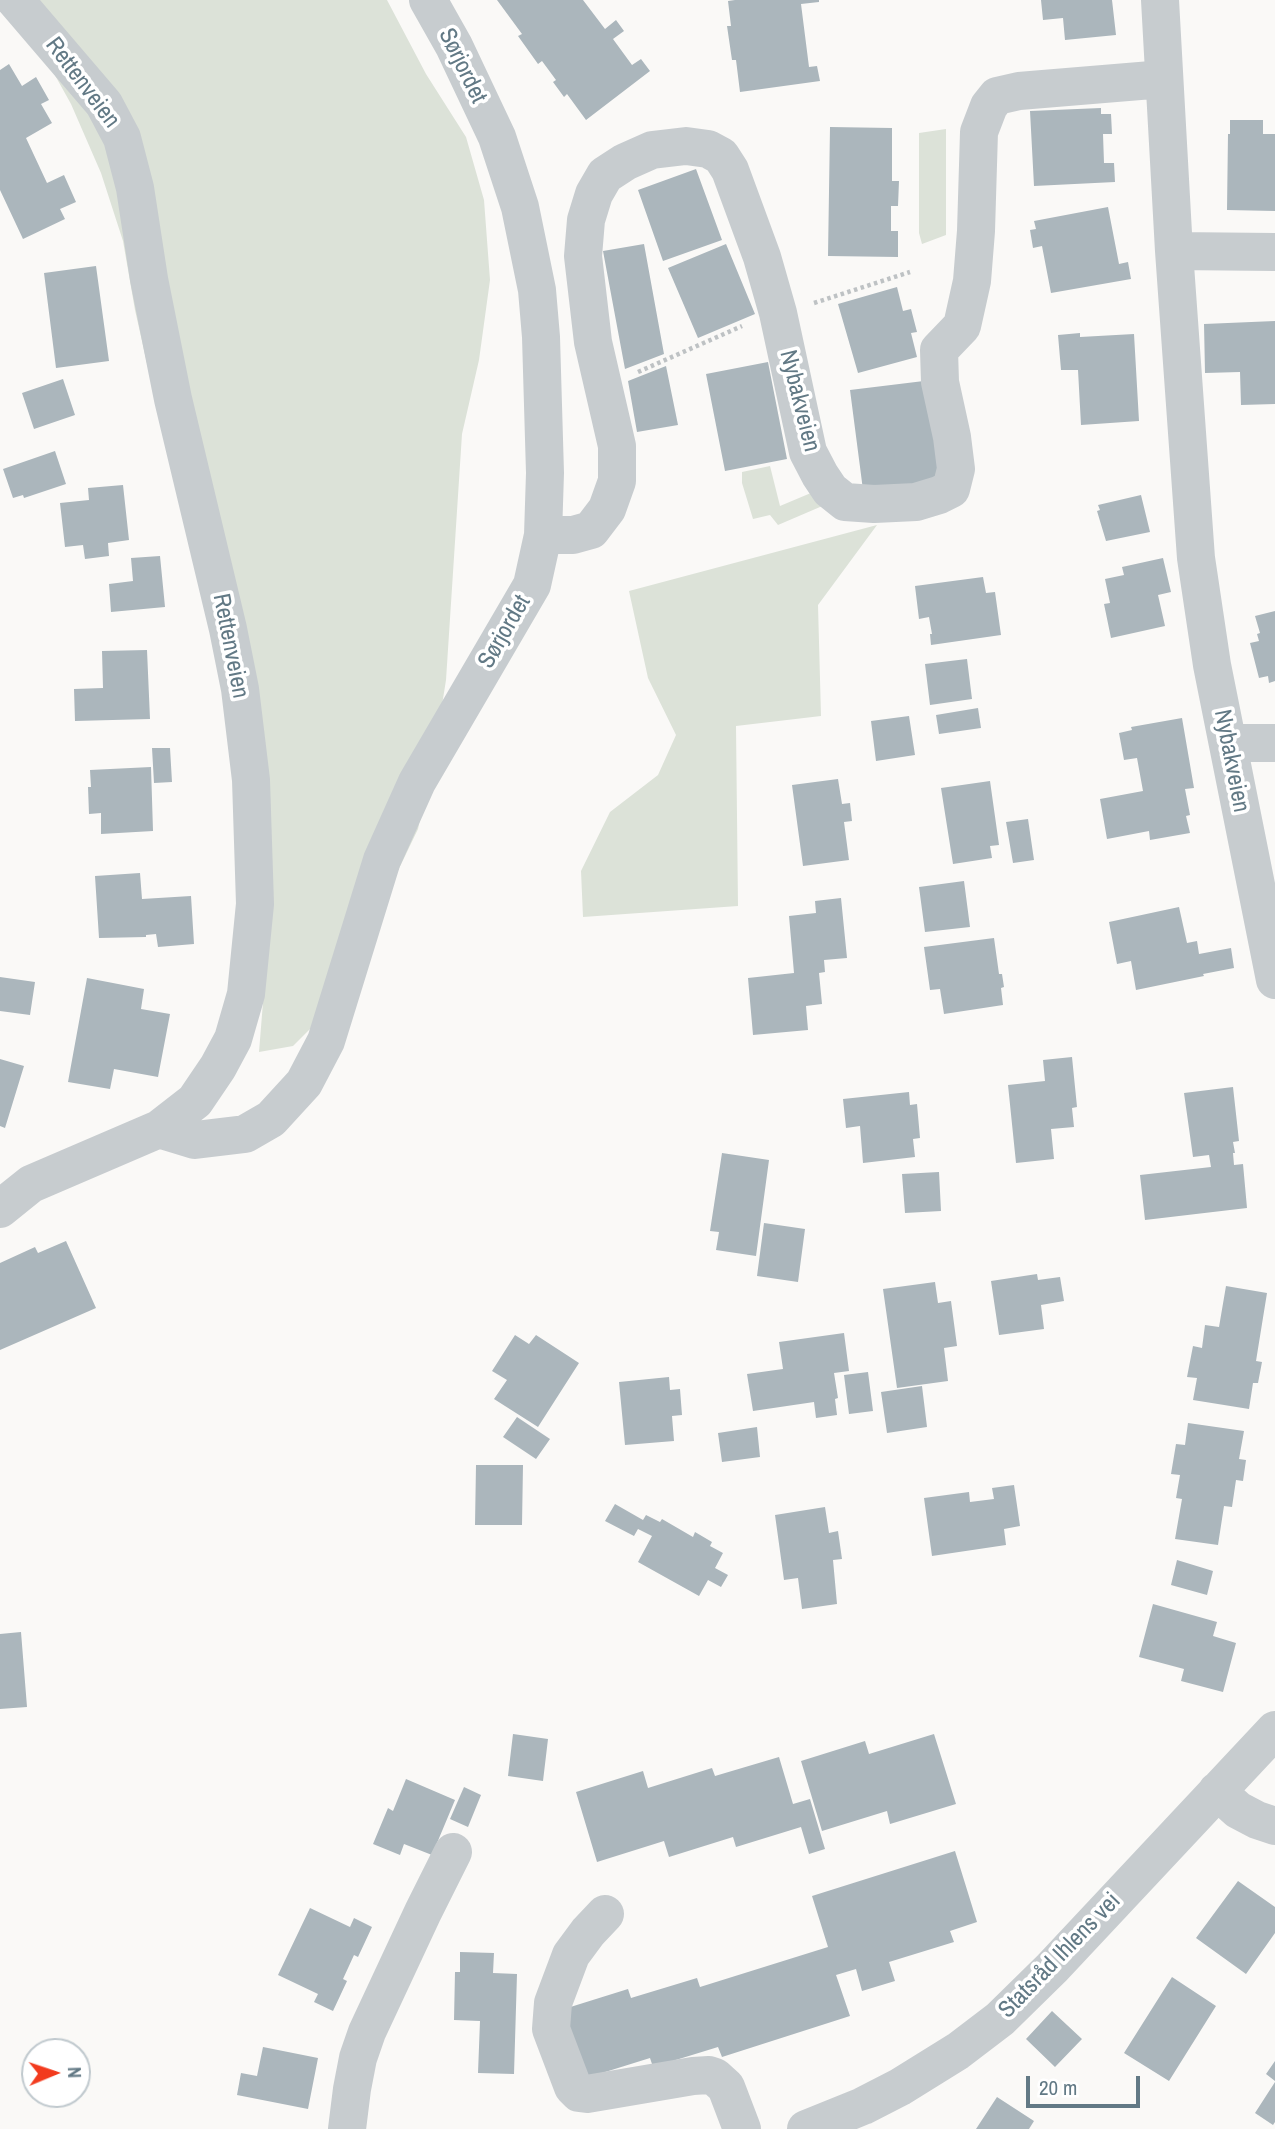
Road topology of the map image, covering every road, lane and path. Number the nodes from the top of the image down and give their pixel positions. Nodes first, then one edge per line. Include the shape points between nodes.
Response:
1 (15, 0) edge
2 (428, 0) edge
3 (1160, 0) edge
4 (1164, 79) junction
5 (1174, 251) junction
6 (1275, 252) edge
7 (910, 272) dead end
8 (827, 299) dead end
9 (723, 332) dead end
10 (639, 372) dead end
11 (543, 536) junction
12 (1228, 743) junction
13 (1275, 743) edge
14 (1275, 980) edge
15 (159, 1129) junction
16 (0, 1209) edge
17 (1275, 1730) edge
18 (1217, 1791) junction
19 (1275, 1826) edge
20 (453, 1852) dead end
21 (606, 1914) dead end
22 (347, 2129) edge
23 (743, 2129) edge
24 (806, 2129) edge

1 - 15 street, Rettenveien via 104,104 122,138 173,399 228,629 251,780 256,904 246,994 233,1039 218,1067 195,1101
2 - 11 street, Sørjordet via 497,137 520,207 537,290 541,337
3 - 4 street, Nybakveien
4 - 5 street, Nybakveien
4 - 11 street, Nybakveien via 1019,91 998,96 989,106 979,132 972,281 962,326 939,350 940,382 956,469 951,489 916,502 845,502 820,475 808,452 762,257 730,170 720,156 686,146 652,150 605,175 586,220 583,256 593,342 617,446 617,481 607,509 591,530
5 - 6 street
5 - 12 street, Nybakveien via 1196,558
7 - 8 path
9 - 10 path
11 - 15 street, Sørjordet via 532,585 417,782 382,860 326,1041 304,1083 271,1119 245,1134 195,1140
12 - 13 street
12 - 14 street, Nybakveien
15 - 16 street, Rettenveien via 31,1184
17 - 18 street, Statsråd Ihlens vei
18 - 19 street via 1256,1821
18 - 24 street, Statsråd Ihlens vei via 1000,2019 900,2087
20 - 22 street via 367,2032 358,2058
21 - 23 street via 571,1955 553,2003 551,2029 573,2088 587,2094 709,2075 726,2087

